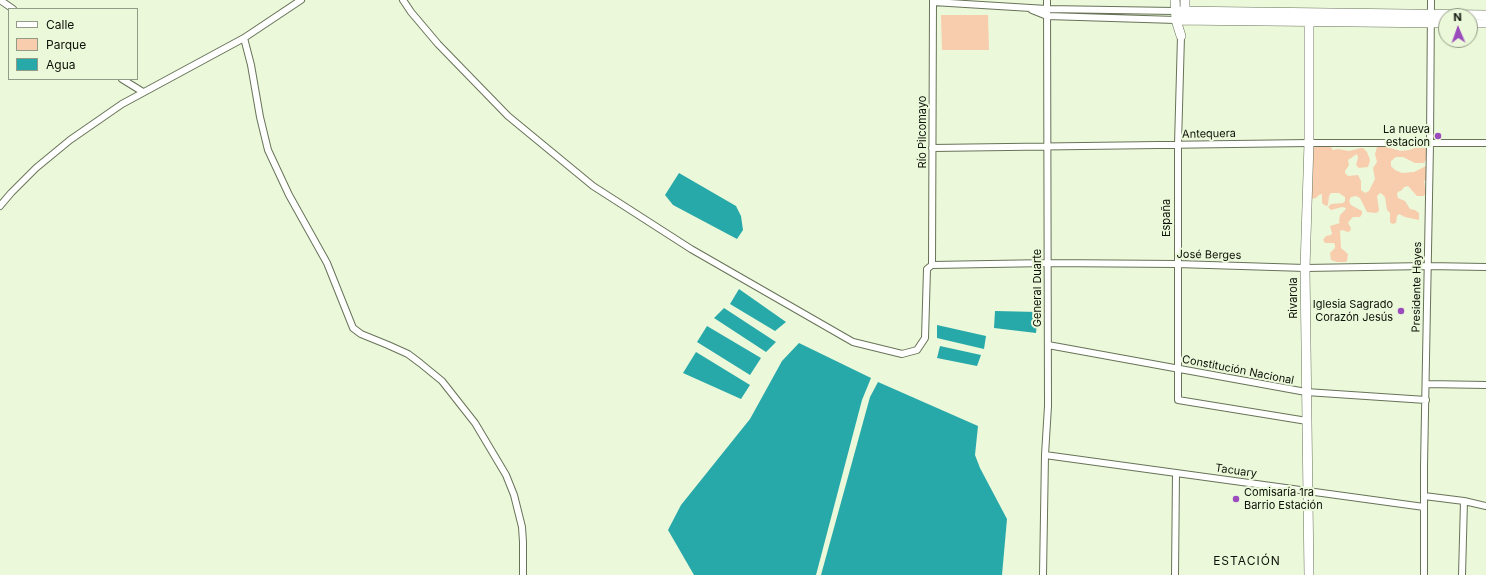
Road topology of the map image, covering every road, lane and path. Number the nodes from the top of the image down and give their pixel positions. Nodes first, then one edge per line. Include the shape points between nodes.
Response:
1 (0, 0) edge
2 (301, 0) edge
3 (403, 0) edge
4 (1047, 0) edge
5 (1175, 0) edge
6 (1185, 0) edge
7 (1431, 0) edge
8 (933, 1) edge
9 (12, 8) edge
10 (1025, 8) junction
11 (1047, 9) junction
12 (1175, 15) junction
13 (1185, 15) junction
14 (1486, 15) edge
15 (1047, 16) junction
16 (1309, 17) junction
17 (1431, 19) junction
18 (1438, 21) edge
19 (1181, 36) junction
20 (244, 38) junction
21 (124, 80) edge
22 (142, 92) junction
23 (1309, 143) junction
24 (1486, 143) edge
25 (1178, 144) junction
26 (1430, 144) junction
27 (1047, 146) junction
28 (932, 148) junction
29 (0, 206) edge
30 (1048, 263) junction
31 (932, 264) junction
32 (1177, 264) junction
33 (1427, 266) junction
34 (1486, 267) edge
35 (1305, 268) junction
36 (1048, 345) junction
37 (1177, 368) junction
38 (1426, 384) junction
39 (1486, 385) edge
40 (1306, 392) junction
41 (1426, 400) junction
42 (1307, 421) junction
43 (1045, 455) junction
44 (1176, 473) junction
45 (1309, 491) junction
46 (1424, 496) junction
47 (1464, 501) junction
48 (1486, 506) edge
49 (1424, 507) junction
50 (523, 575) edge
51 (1043, 575) edge
52 (1175, 575) edge
53 (1309, 575) edge
54 (1424, 575) edge
55 (1462, 575) edge

1 - 9 street
2 - 20 street
3 - 31 street, Río Pilcomayo via 438,44 508,116 593,186 691,249 853,342 902,354 917,350 925,338 927,269
4 - 11 street, General Duarte
5 - 12 street
6 - 13 street
7 - 17 street, Presidente Hayes
8 - 10 street
8 - 28 street, Río Pilcomayo
10 - 11 street
10 - 15 street
11 - 12 street
11 - 15 street, General Duarte
12 - 13 street
12 - 15 street
12 - 19 street
13 - 16 street
13 - 19 street
14 - 17 street
15 - 27 street, General Duarte
16 - 17 street
16 - 23 street, Rivarola
17 - 18 street
17 - 26 street, Presidente Hayes
19 - 25 street, España
20 - 22 street
20 - 50 street via 268,150 289,195 328,263 351,324 361,334 408,354 420,363 442,381 475,423 506,475 514,495 522,527
21 - 22 street
22 - 29 street via 70,140 36,168
23 - 25 street, Antequera
23 - 26 street, Antequera
23 - 35 street, Rivarola
24 - 26 street, Antequera
25 - 27 street, Antequera
25 - 32 street, España
26 - 33 street, Presidente Hayes
27 - 28 street, Antequera
27 - 30 street, General Duarte
28 - 31 street, Río Pilcomayo
30 - 31 street, José Berges
30 - 32 street, José Berges
30 - 36 street, General Duarte
32 - 35 street, José Berges
32 - 37 street, España
33 - 34 street, José Berges
33 - 35 street, José Berges
33 - 38 street, Presidente Hayes
35 - 40 street, Rivarola
36 - 37 street, Constitución Nacional
36 - 43 street, General Duarte
37 - 40 street, Constitución Nacional
37 - 42 street, España via 1178,400
38 - 39 street
38 - 41 street, Presidente Hayes
40 - 41 street, Constitución Nacional
40 - 42 street, Rivarola
41 - 46 street, Presidente Hayes
42 - 45 street, Rivarola
43 - 44 street, Tacuary
43 - 51 street, General Duarte
44 - 45 street, Tacuary
44 - 52 street
45 - 49 street, Tacuary
45 - 53 street, Rivarola
46 - 47 street
46 - 49 street, Presidente Hayes
47 - 48 street
47 - 55 street
49 - 54 street, Presidente Hayes

